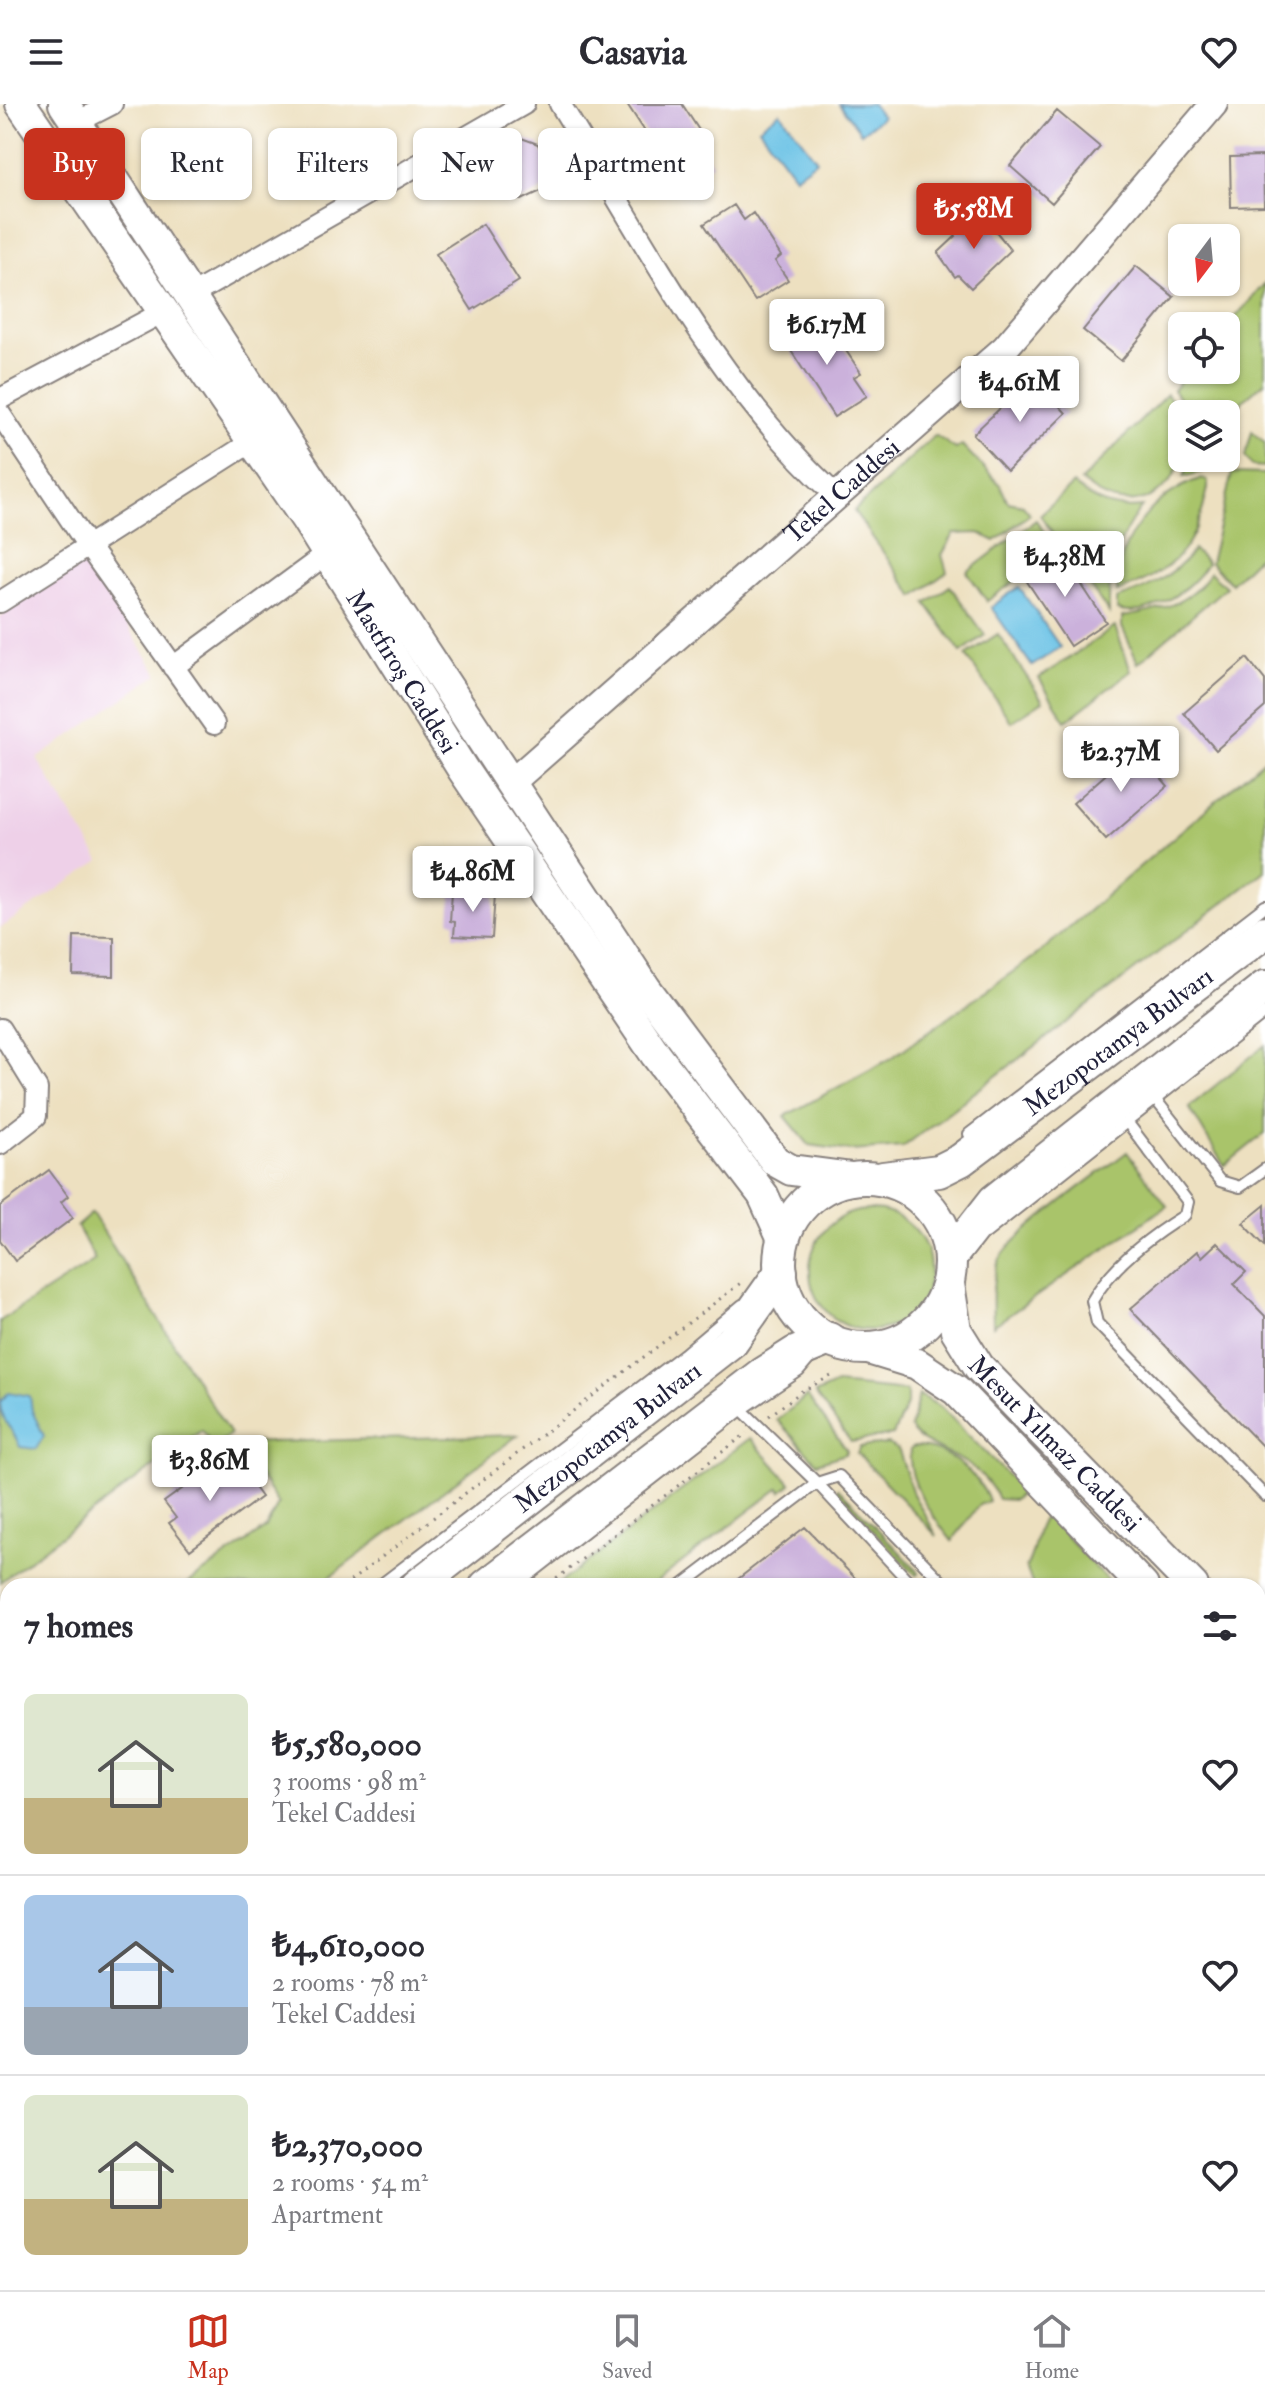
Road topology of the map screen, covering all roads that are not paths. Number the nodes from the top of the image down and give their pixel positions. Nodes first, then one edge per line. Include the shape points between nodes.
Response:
1 (21, 104) edge
2 (112, 104) edge
3 (524, 104) edge
4 (560, 104) edge
5 (1214, 104) edge
6 (71, 113) edge
7 (178, 303) junction
8 (0, 399) edge
9 (0, 414) edge
10 (253, 441) junction
11 (837, 496) junction
12 (88, 546) junction
13 (328, 553) junction
14 (0, 602) edge
15 (173, 667) junction
16 (214, 724) dead end
17 (512, 782) junction
18 (1265, 906) edge
19 (1265, 932) edge
20 (1265, 987) edge
21 (1265, 1013) edge
22 (0, 1029) edge
23 (1149, 1091) junction
24 (1127, 1122) junction
25 (961, 1141) dead end
26 (4, 1142) edge
27 (932, 1160) dead end
28 (1265, 1169) edge
29 (866, 1178) junction
30 (783, 1239) junction
31 (950, 1270) junction
32 (780, 1274) junction
33 (826, 1341) junction
34 (865, 1348) junction
35 (735, 1404) junction
36 (817, 1483) junction
37 (1265, 1496) edge
38 (390, 1578) edge
39 (427, 1578) edge
40 (497, 1578) edge
41 (525, 1578) edge
42 (692, 1578) edge
43 (906, 1578) edge
44 (938, 1578) edge
45 (1135, 1578) edge
46 (1185, 1578) edge

1 - 7 main road, Mastfıroş Caddesi
2 - 6 street
3 - 7 street
4 - 11 street via 732,381 807,470
5 - 11 street, Tekel Caddesi via 1005,348
6 - 7 main road, Mastfıroş Caddesi
7 - 8 street
7 - 10 main road, Mastfıroş Caddesi
7 - 17 main road, Mastfıroş Caddesi
9 - 12 street
10 - 12 street
10 - 13 main road, Mastfıroş Caddesi
11 - 17 street, Tekel Caddesi
12 - 14 street
12 - 15 street
13 - 15 street
13 - 30 main road, Mastfıroş Caddesi via 463,770 656,1055 763,1195
15 - 16 street
17 - 29 main road, Mastfıroş Caddesi via 646,989 775,1161 791,1170
18 - 25 lane
19 - 29 main road, Mezopotamya Bulvarı via 961,1160 939,1171
20 - 23 main road, Mezopotamya Bulvarı
21 - 23 lane
22 - 26 street via 37,1089 36,1116
23 - 24 lane
23 - 28 lane via 1220,1181 1240,1187
23 - 31 main road, Mezopotamya Bulvarı via 994,1201
24 - 31 lane
24 - 37 lane via 1188,1202 1185,1215 1156,1233 1101,1285 1092,1301 1097,1323
27 - 29 lane
29 - 30 main road via 829,1185 809,1199
29 - 31 main road via 907,1188 929,1205 944,1229
30 - 32 main road
31 - 34 main road via 937,1310 918,1331 893,1344
31 - 46 main road, Mesut Yılmaz Caddesi via 956,1330 979,1367
32 - 33 main road via 796,1312
32 - 38 lane via 684,1354
32 - 39 main road, Mezopotamya Bulvarı via 732,1341
33 - 34 main road
33 - 35 main road, Mezopotamya Bulvarı via 795,1353
34 - 45 main road, Mesut Yılmaz Caddesi via 917,1364 956,1390
35 - 36 lane
35 - 40 main road, Mezopotamya Bulvarı
35 - 41 lane
36 - 42 lane
36 - 43 lane
36 - 44 lane via 839,1476

